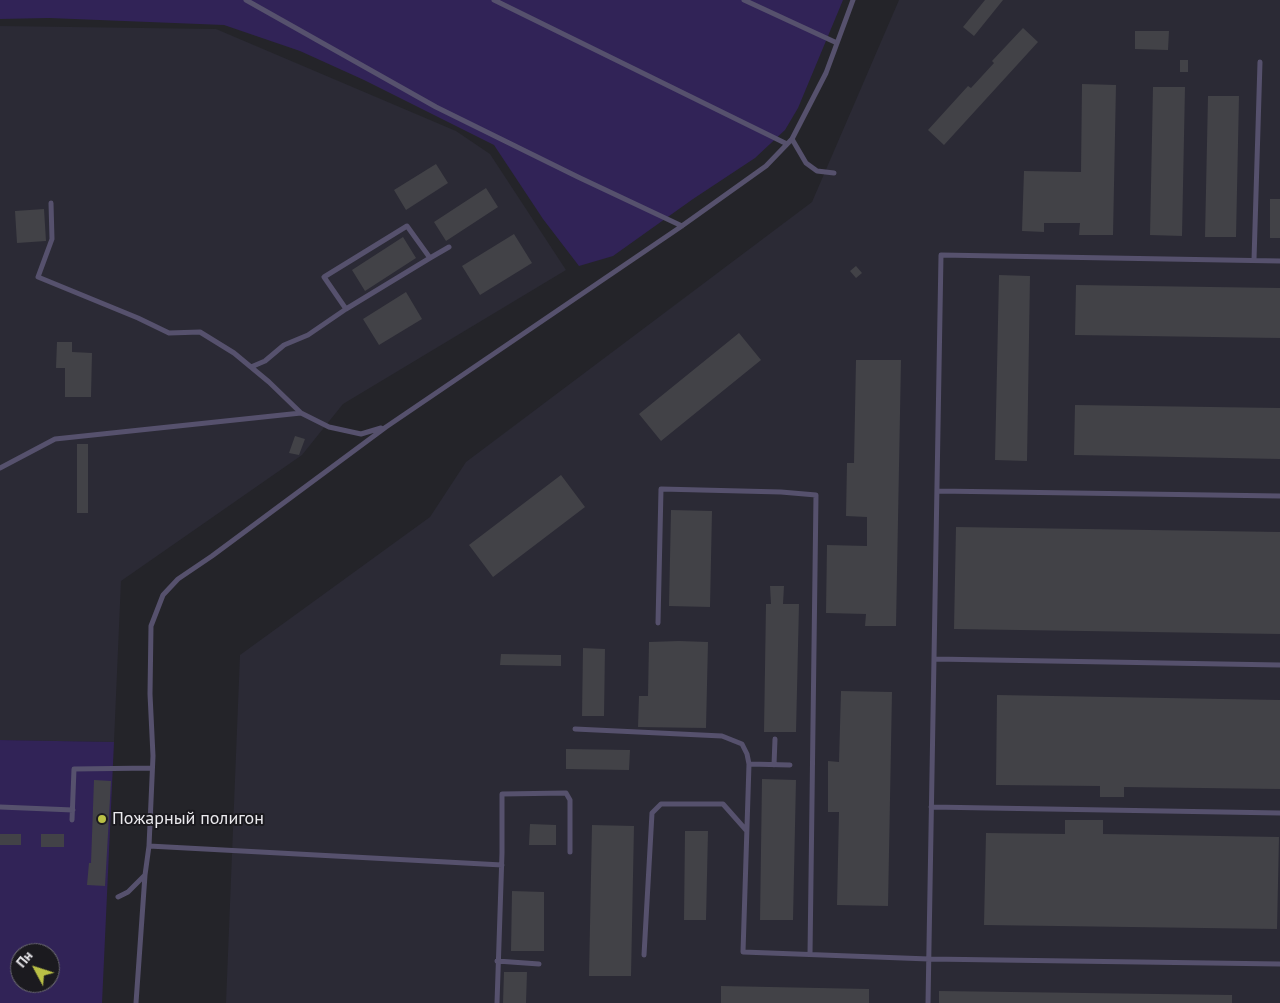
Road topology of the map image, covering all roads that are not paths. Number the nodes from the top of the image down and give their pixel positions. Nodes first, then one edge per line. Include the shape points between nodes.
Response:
1 (246, 0) edge
2 (494, 0) edge
3 (744, 0) edge
4 (853, 0) edge
5 (838, 43) junction
6 (1260, 62) dead end
7 (790, 142) junction
8 (834, 173) dead end
9 (51, 203) dead end
10 (682, 226) junction
11 (449, 247) dead end
12 (430, 258) junction
13 (1254, 260) junction
14 (1280, 261) edge
15 (346, 309) junction
16 (251, 367) junction
17 (301, 413) junction
18 (386, 427) junction
19 (0, 468) edge
20 (937, 491) junction
21 (1280, 496) edge
22 (658, 622) dead end
23 (934, 659) junction
24 (1280, 664) edge
25 (575, 729) dead end
26 (775, 739) dead end
27 (749, 764) junction
28 (774, 765) junction
29 (790, 765) dead end
30 (152, 768) junction
31 (0, 807) edge
32 (932, 808) junction
33 (73, 810) junction
34 (1280, 813) edge
35 (72, 820) dead end
36 (746, 830) junction
37 (149, 846) junction
38 (570, 852) dead end
39 (502, 865) junction
40 (145, 874) junction
41 (118, 897) dead end
42 (810, 954) junction
43 (644, 955) dead end
44 (929, 958) junction
45 (497, 961) junction
46 (539, 964) dead end
47 (1280, 964) edge
48 (136, 1003) edge
49 (497, 1003) edge
50 (928, 1003) edge

1 - 10 lane via 436,107
2 - 7 lane
3 - 5 lane
4 - 5 lane
5 - 7 lane
6 - 13 lane
7 - 8 lane via 817,171
7 - 10 lane via 766,166
9 - 16 lane via 52,240 38,277 169,333 200,332
10 - 18 lane
11 - 12 lane
12 - 15 lane
12 - 15 lane via 407,226 324,277
13 - 14 lane
13 - 20 lane via 941,256
15 - 16 lane
16 - 17 lane
17 - 18 lane via 329,427 361,434
17 - 19 lane via 55,439
18 - 30 lane via 178,579 163,595 151,626
20 - 21 lane
20 - 23 lane
22 - 42 lane via 661,489 816,495
23 - 24 lane
23 - 32 lane
25 - 27 lane via 722,736 742,744
26 - 28 lane
27 - 28 lane
27 - 36 lane
28 - 29 lane
30 - 33 lane via 74,769
30 - 37 lane
31 - 33 lane
32 - 34 lane
32 - 44 lane
33 - 35 lane
36 - 42 lane via 743,952
36 - 43 lane via 723,804 661,804 652,813
37 - 39 lane
37 - 40 lane
38 - 39 lane via 570,800 566,793 502,794
39 - 45 lane
40 - 41 lane via 128,892
40 - 48 lane
42 - 44 lane
44 - 47 lane
44 - 50 lane
45 - 46 lane
45 - 49 lane

